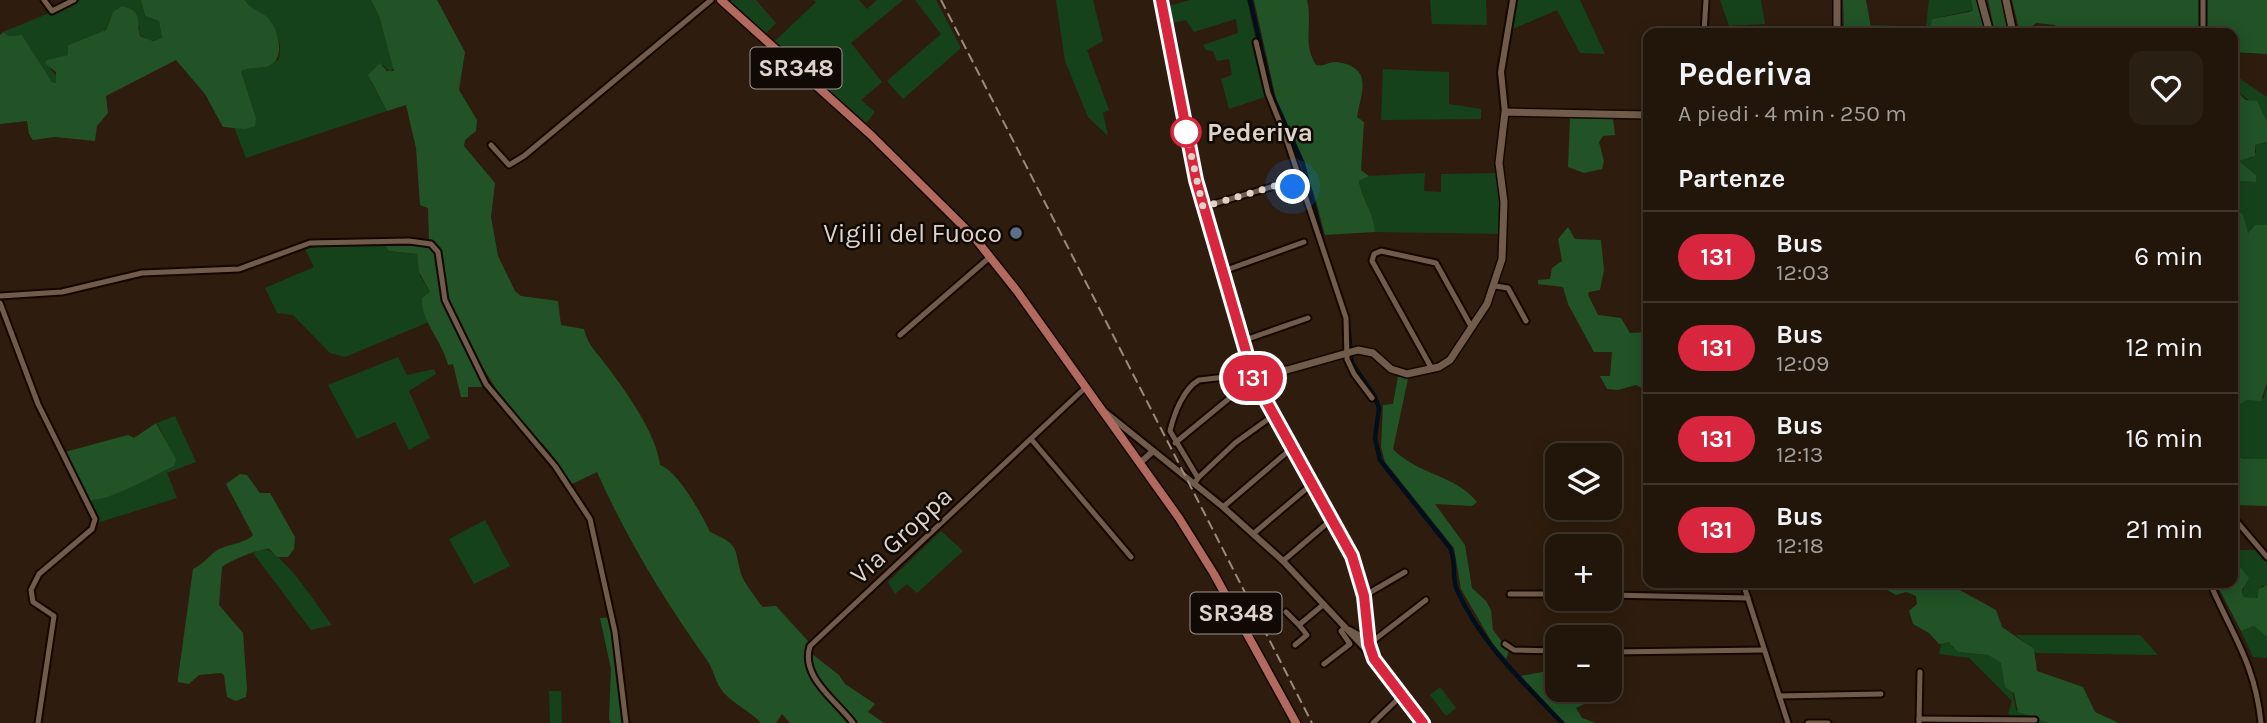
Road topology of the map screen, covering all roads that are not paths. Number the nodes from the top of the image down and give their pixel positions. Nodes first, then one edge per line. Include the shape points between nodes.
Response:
1 (44, 0) edge
2 (74, 0) edge
3 (711, 0) edge
4 (720, 0) edge
5 (1161, 0) edge
6 (1513, 0) edge
7 (1706, 0) edge
8 (1837, 0) edge
9 (1981, 0) edge
10 (2006, 0) edge
11 (2203, 0) edge
12 (1704, 28) edge
13 (1837, 28) edge
14 (1989, 28) edge
15 (2012, 28) edge
16 (2203, 28) edge
17 (1256, 42) dead end
18 (1505, 112) junction
19 (1643, 115) edge
20 (491, 145) dead end
21 (1301, 184) junction
22 (1203, 207) junction
23 (1304, 242) dead end
24 (990, 257) junction
25 (1221, 272) junction
26 (1494, 286) junction
27 (0, 296) edge
28 (0, 303) edge
29 (1308, 318) dead end
30 (1527, 321) dead end
31 (1472, 328) junction
32 (900, 334) dead end
33 (1242, 341) junction
34 (1349, 351) junction
35 (1433, 369) junction
36 (1253, 376) junction
37 (1086, 387) junction
38 (1372, 398) dead end
39 (1103, 410) junction
40 (1274, 415) junction
41 (1031, 439) junction
42 (1175, 443) junction
43 (1292, 448) junction
44 (1153, 451) junction
45 (1140, 463) junction
46 (1196, 481) junction
47 (1312, 484) junction
48 (1223, 507) junction
49 (1331, 520) junction
50 (2238, 522) edge
51 (1253, 534) junction
52 (2264, 548) edge
53 (1131, 557) dead end
54 (2267, 557) edge
55 (1283, 561) junction
56 (1405, 572) dead end
57 (1745, 588) edge
58 (2213, 588) edge
59 (1510, 594) dead end
60 (1545, 594) edge
61 (1622, 595) edge
62 (1364, 596) junction
63 (1748, 597) junction
64 (1426, 600) dead end
65 (1324, 604) junction
66 (1286, 612) dead end
67 (1366, 617) junction
68 (1299, 625) junction
69 (1346, 628) junction
70 (1355, 633) junction
71 (1369, 642) junction
72 (1505, 643) dead end
73 (1295, 645) dead end
74 (1359, 645) junction
75 (1765, 650) junction
76 (1545, 651) edge
77 (1622, 652) edge
78 (1374, 659) junction
79 (1324, 664) dead end
80 (1920, 673) dead end
81 (1881, 694) dead end
82 (1402, 695) junction
83 (1779, 696) junction
84 (2035, 720) dead end
85 (1919, 721) edge
86 (38, 723) edge
87 (626, 723) edge
88 (853, 723) edge
89 (1296, 723) edge
90 (1373, 723) edge
91 (1423, 723) edge
92 (1788, 723) edge
93 (1808, 723) edge
94 (1828, 723) edge
95 (2261, 723) edge

1 - 2 street via 52,11
3 - 20 street via 524,156 509,165
4 - 24 main road, SR348 via 931,192
5 - 22 main road
6 - 18 street via 1501,72
7 - 12 street
8 - 13 main road
9 - 14 main road
10 - 15 main road
11 - 16 street
17 - 21 street via 1268,93
18 - 19 main road
18 - 26 main road via 1499,163 1504,244
21 - 22 street via 1278,185
21 - 34 street via 1346,318
22 - 25 main road
23 - 25 street
24 - 32 street
24 - 37 main road, SR348
25 - 33 main road
26 - 30 street via 1510,290
26 - 31 main road
27 - 87 street via 62,292 142,273 239,269 303,244 325,241 431,244 438,252 445,300 486,384 555,466 590,519 615,632
28 - 86 street via 38,404 95,519 92,529 39,575 31,590 33,602 54,616
29 - 33 street
31 - 35 main road via 1450,360
31 - 35 street via 1436,263 1381,251 1374,254 1372,261
33 - 36 main road
34 - 35 main road via 1373,353 1401,373
34 - 36 main road
34 - 38 street via 1354,374
36 - 40 main road
36 - 42 street
36 - 42 street via 1206,378 1192,384 1173,419 1170,431
37 - 39 main road, SR348
37 - 41 street, Via Groppa
39 - 44 street
39 - 45 main road, SR348
40 - 43 main road
40 - 46 street via 1235,443
41 - 53 street
41 - 88 street, Via Groppa via 810,646 807,662 811,674
42 - 46 street
43 - 47 main road
43 - 48 street
44 - 45 street
44 - 46 street
45 - 89 main road, SR348 via 1214,574
46 - 48 street
47 - 49 main road
47 - 51 street
48 - 51 street
49 - 55 street
49 - 62 main road via 1352,556
50 - 52 street
51 - 55 street
52 - 54 street
55 - 65 street
56 - 62 street
57 - 63 street
58 - 95 street via 2244,650 2255,681
59 - 60 street
61 - 63 street
62 - 67 main road
63 - 75 street
64 - 71 street
65 - 68 street
65 - 69 street
66 - 68 street
67 - 70 street via 1365,628
67 - 71 main road
68 - 73 street via 1307,635
69 - 70 street
69 - 74 street
69 - 79 street via 1341,631 1350,644
70 - 71 street
71 - 74 street
71 - 78 main road
72 - 76 street via 1514,650
74 - 78 street
75 - 77 street
75 - 83 street
78 - 82 main road
80 - 85 street
81 - 83 street
82 - 90 street
82 - 91 main road
83 - 92 street
84 - 85 street
93 - 94 street

